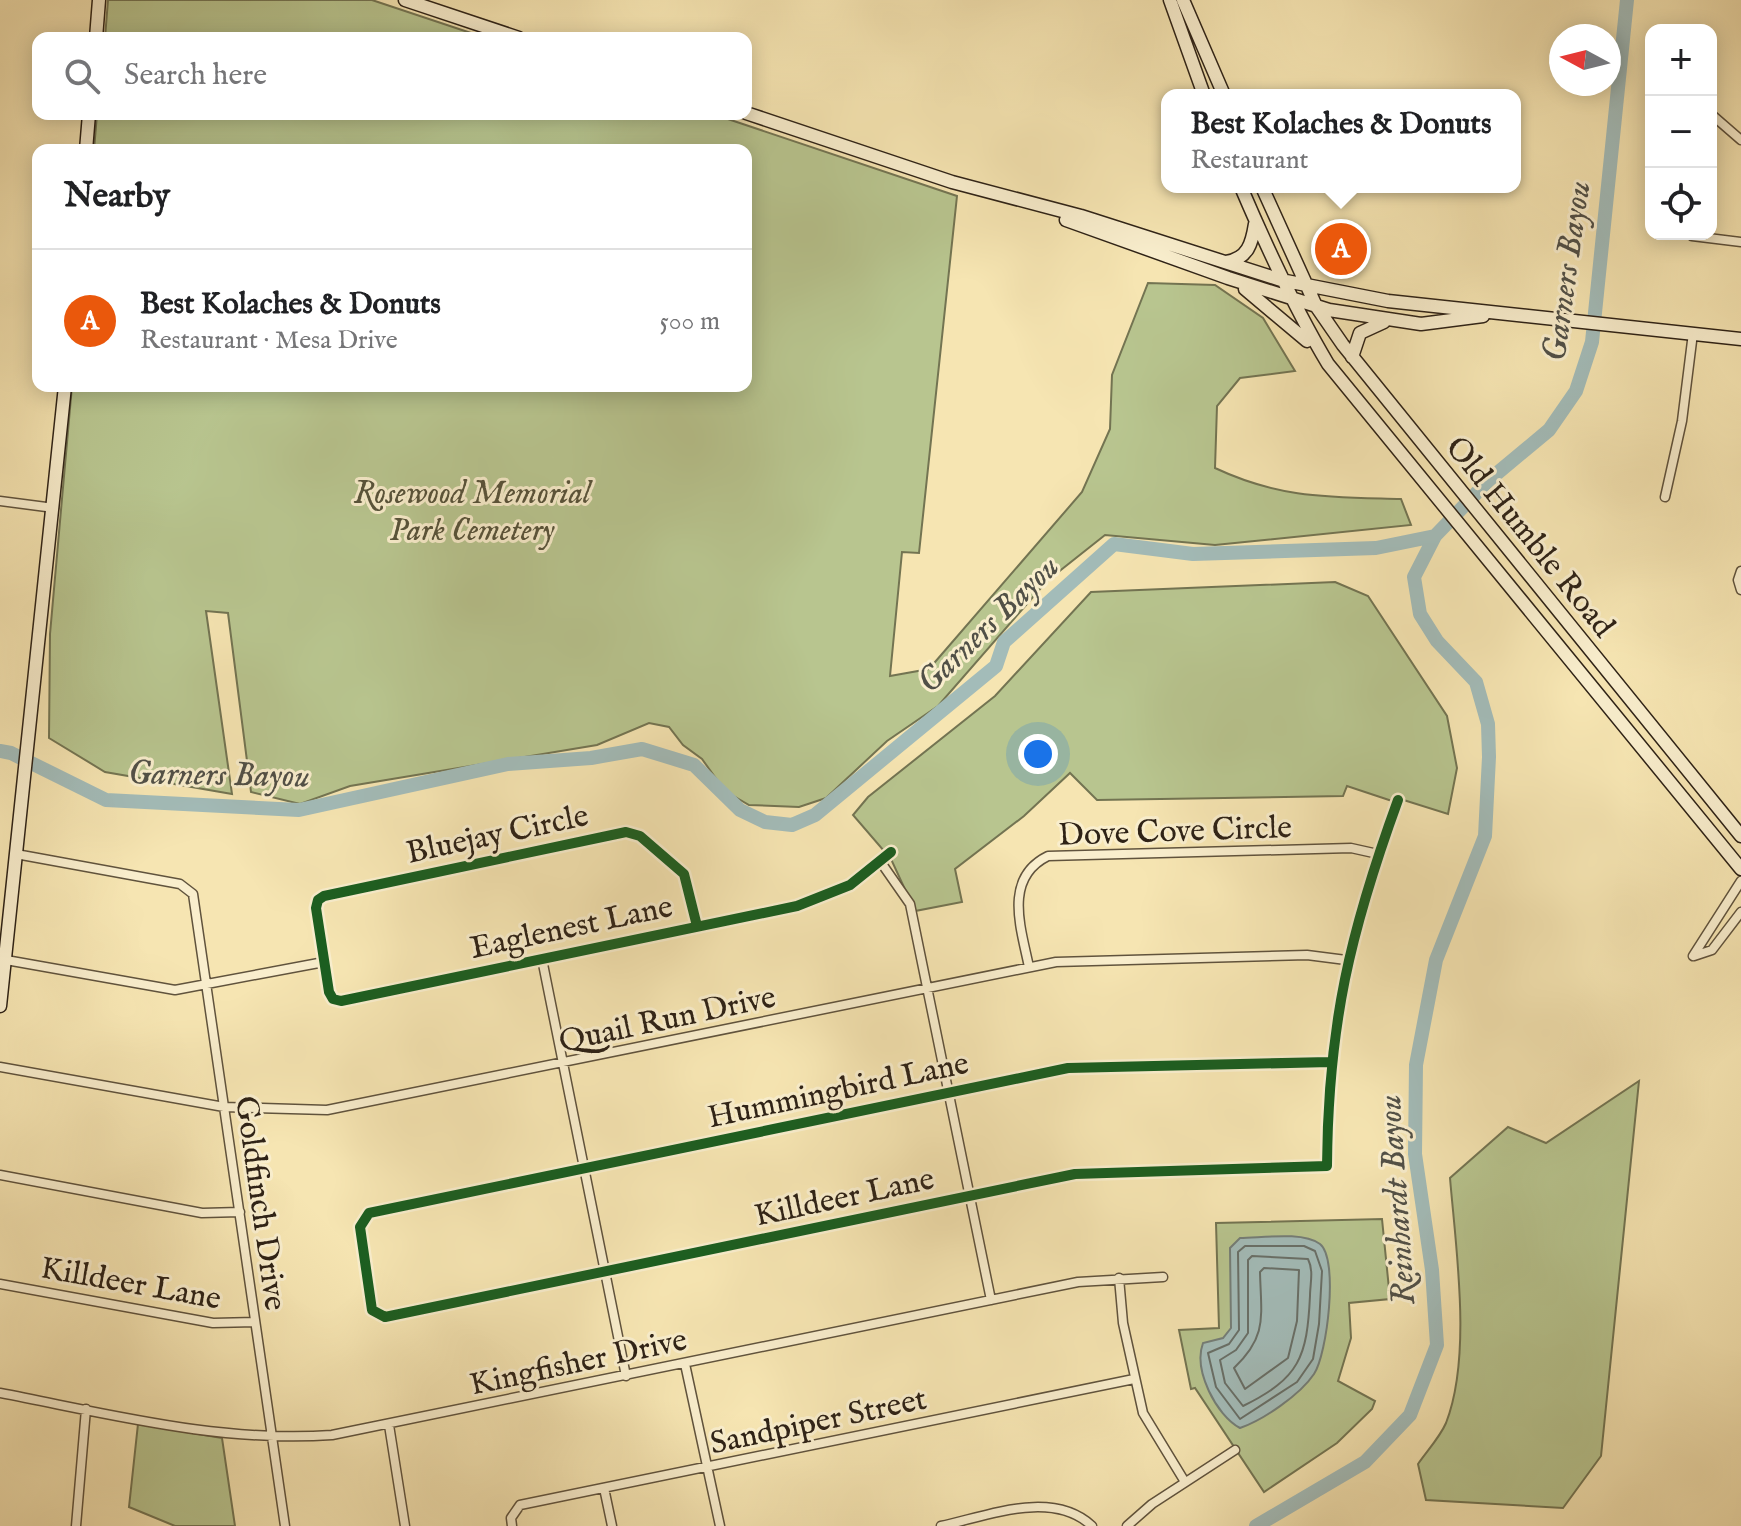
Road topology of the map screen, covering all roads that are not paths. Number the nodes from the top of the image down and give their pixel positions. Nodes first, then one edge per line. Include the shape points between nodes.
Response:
1 (99, 0) edge
2 (405, 0) edge
3 (1170, 0) edge
4 (1183, 0) edge
5 (96, 32) edge
6 (501, 32) edge
7 (1202, 89) edge
8 (1221, 89) edge
9 (752, 115) edge
10 (1717, 119) edge
11 (88, 120) edge
12 (1741, 140) edge
13 (86, 144) edge
14 (1244, 193) edge
15 (1265, 193) edge
16 (1015, 200) junction
17 (1255, 220) junction
18 (1717, 239) edge
19 (1741, 242) edge
20 (1223, 262) junction
21 (1228, 278) junction
22 (1281, 280) junction
23 (1308, 285) junction
24 (1290, 299) junction
25 (1316, 306) junction
26 (1512, 313) junction
27 (1395, 321) junction
28 (1693, 333) junction
29 (1741, 339) edge
30 (1352, 357) junction
31 (1325, 360) junction
32 (64, 392) edge
33 (1665, 497) dead end
34 (0, 501) edge
35 (54, 508) junction
36 (1741, 571) edge
37 (1741, 590) edge
38 (1577, 634) junction
39 (1561, 647) junction
40 (1398, 800) dead end
41 (1741, 836) edge
42 (891, 852) dead end
43 (16, 854) junction
44 (1378, 854) junction
45 (880, 861) junction
46 (1741, 869) edge
47 (1741, 881) edge
48 (1741, 912) edge
49 (697, 926) junction
50 (542, 959) junction
51 (6, 960) junction
52 (1346, 960) junction
53 (324, 962) junction
54 (1029, 967) junction
55 (207, 986) junction
56 (926, 988) junction
57 (0, 1006) edge
58 (1330, 1062) junction
59 (563, 1064) junction
60 (0, 1067) edge
61 (948, 1092) junction
62 (224, 1107) junction
63 (585, 1168) junction
64 (0, 1175) edge
65 (970, 1197) junction
66 (240, 1212) junction
67 (607, 1272) junction
68 (1163, 1277) dead end
69 (1119, 1278) junction
70 (0, 1284) edge
71 (991, 1300) junction
72 (377, 1316) joint
73 (255, 1322) junction
74 (685, 1364) junction
75 (626, 1376) junction
76 (1134, 1379) junction
77 (0, 1393) edge
78 (86, 1409) junction
79 (389, 1425) junction
80 (272, 1437) junction
81 (1235, 1450) dead end
82 (707, 1467) junction
83 (1185, 1482) junction
84 (604, 1488) junction
85 (952, 1525) edge
86 (76, 1526) edge
87 (285, 1526) edge
88 (405, 1526) edge
89 (512, 1526) edge
90 (612, 1526) edge
91 (720, 1526) edge
92 (941, 1526) edge
93 (1092, 1526) edge
94 (1127, 1526) edge

1 - 5 main road
2 - 6 main road
3 - 7 main road
4 - 8 main road
9 - 16 main road
10 - 12 street
11 - 13 main road
14 - 17 main road, Old Humble Road
15 - 23 main road, Old Humble Road
16 - 20 main road
16 - 21 main road
17 - 20 main road via 1249,249 1240,258
17 - 22 main road, Old Humble Road
18 - 19 street
20 - 22 main road
21 - 24 main road
21 - 31 main road via 1258,297
22 - 23 main road
22 - 24 main road, Old Humble Road
23 - 25 main road, Old Humble Road
23 - 26 main road via 1388,301
24 - 25 main road
24 - 31 main road, Old Humble Road
25 - 27 main road
25 - 30 main road, Old Humble Road
26 - 27 main road via 1421,324
26 - 28 main road
27 - 30 main road via 1367,327 1355,340
28 - 29 main road
28 - 33 street
30 - 38 main road, Old Humble Road
31 - 39 main road, Old Humble Road
32 - 35 main road
34 - 35 street
35 - 43 main road
36 - 37 street
38 - 39 main road
38 - 41 main road, Old Humble Road
39 - 46 main road, Old Humble Road
40 - 44 street
42 - 45 street, Eaglenest Lane
43 - 51 main road
43 - 55 street, Goldfinch Drive via 188,887
44 - 52 street
44 - 54 street, Dove Cove Circle via 1351,848 1048,856 1031,867 1018,892
45 - 49 street, Eaglenest Lane via 850,885 815,902
45 - 56 street via 910,904
47 - 48 street via 1693,956 1712,950
49 - 50 street, Eaglenest Lane
49 - 53 street, Bluejay Circle via 684,874 640,836 626,832 324,896 316,908
50 - 53 street, Eaglenest Lane via 341,1001 329,992
50 - 59 street
51 - 55 street via 160,988
51 - 57 main road
52 - 54 street, Quail Run Drive via 1307,955 1113,958
52 - 58 street
53 - 55 street
54 - 56 street, Quail Run Drive
55 - 62 street, Goldfinch Drive
56 - 59 street, Quail Run Drive
56 - 61 street
58 - 61 street, Hummingbird Lane via 1090,1066
58 - 65 street, Killdeer Lane via 1327,1166 1107,1171
59 - 62 street, Quail Run Drive via 327,1110
59 - 63 street
60 - 62 street, Quail Run Drive
61 - 63 street, Hummingbird Lane
61 - 65 street
62 - 66 street, Goldfinch Drive
63 - 67 street
63 - 72 street, Hummingbird Lane via 369,1213 360,1227
64 - 66 street via 202,1213
65 - 67 street, Killdeer Lane
65 - 71 street
66 - 73 street, Goldfinch Drive
67 - 72 street, Killdeer Lane
67 - 75 street
68 - 69 street, Kingfisher Drive
69 - 71 street, Kingfisher Drive
69 - 76 street
70 - 73 street, Killdeer Lane via 213,1323
71 - 74 street, Kingfisher Drive
73 - 80 street, Goldfinch Drive
74 - 75 street, Kingfisher Drive
74 - 82 street
75 - 79 street, Kingfisher Drive
76 - 82 street, Sandpiper Street
76 - 83 street via 1143,1413
77 - 78 street, Kingfisher Drive
78 - 80 street, Kingfisher Drive via 214,1433
78 - 86 street
79 - 80 street, Kingfisher Drive via 332,1435
79 - 88 street
80 - 87 street, Goldfinch Drive
81 - 83 street
82 - 84 street, Sandpiper Street
82 - 91 street
83 - 94 street
84 - 89 street, Sandpiper Street via 520,1505
84 - 90 street
85 - 92 street
85 - 93 street via 1032,1507 1069,1512

